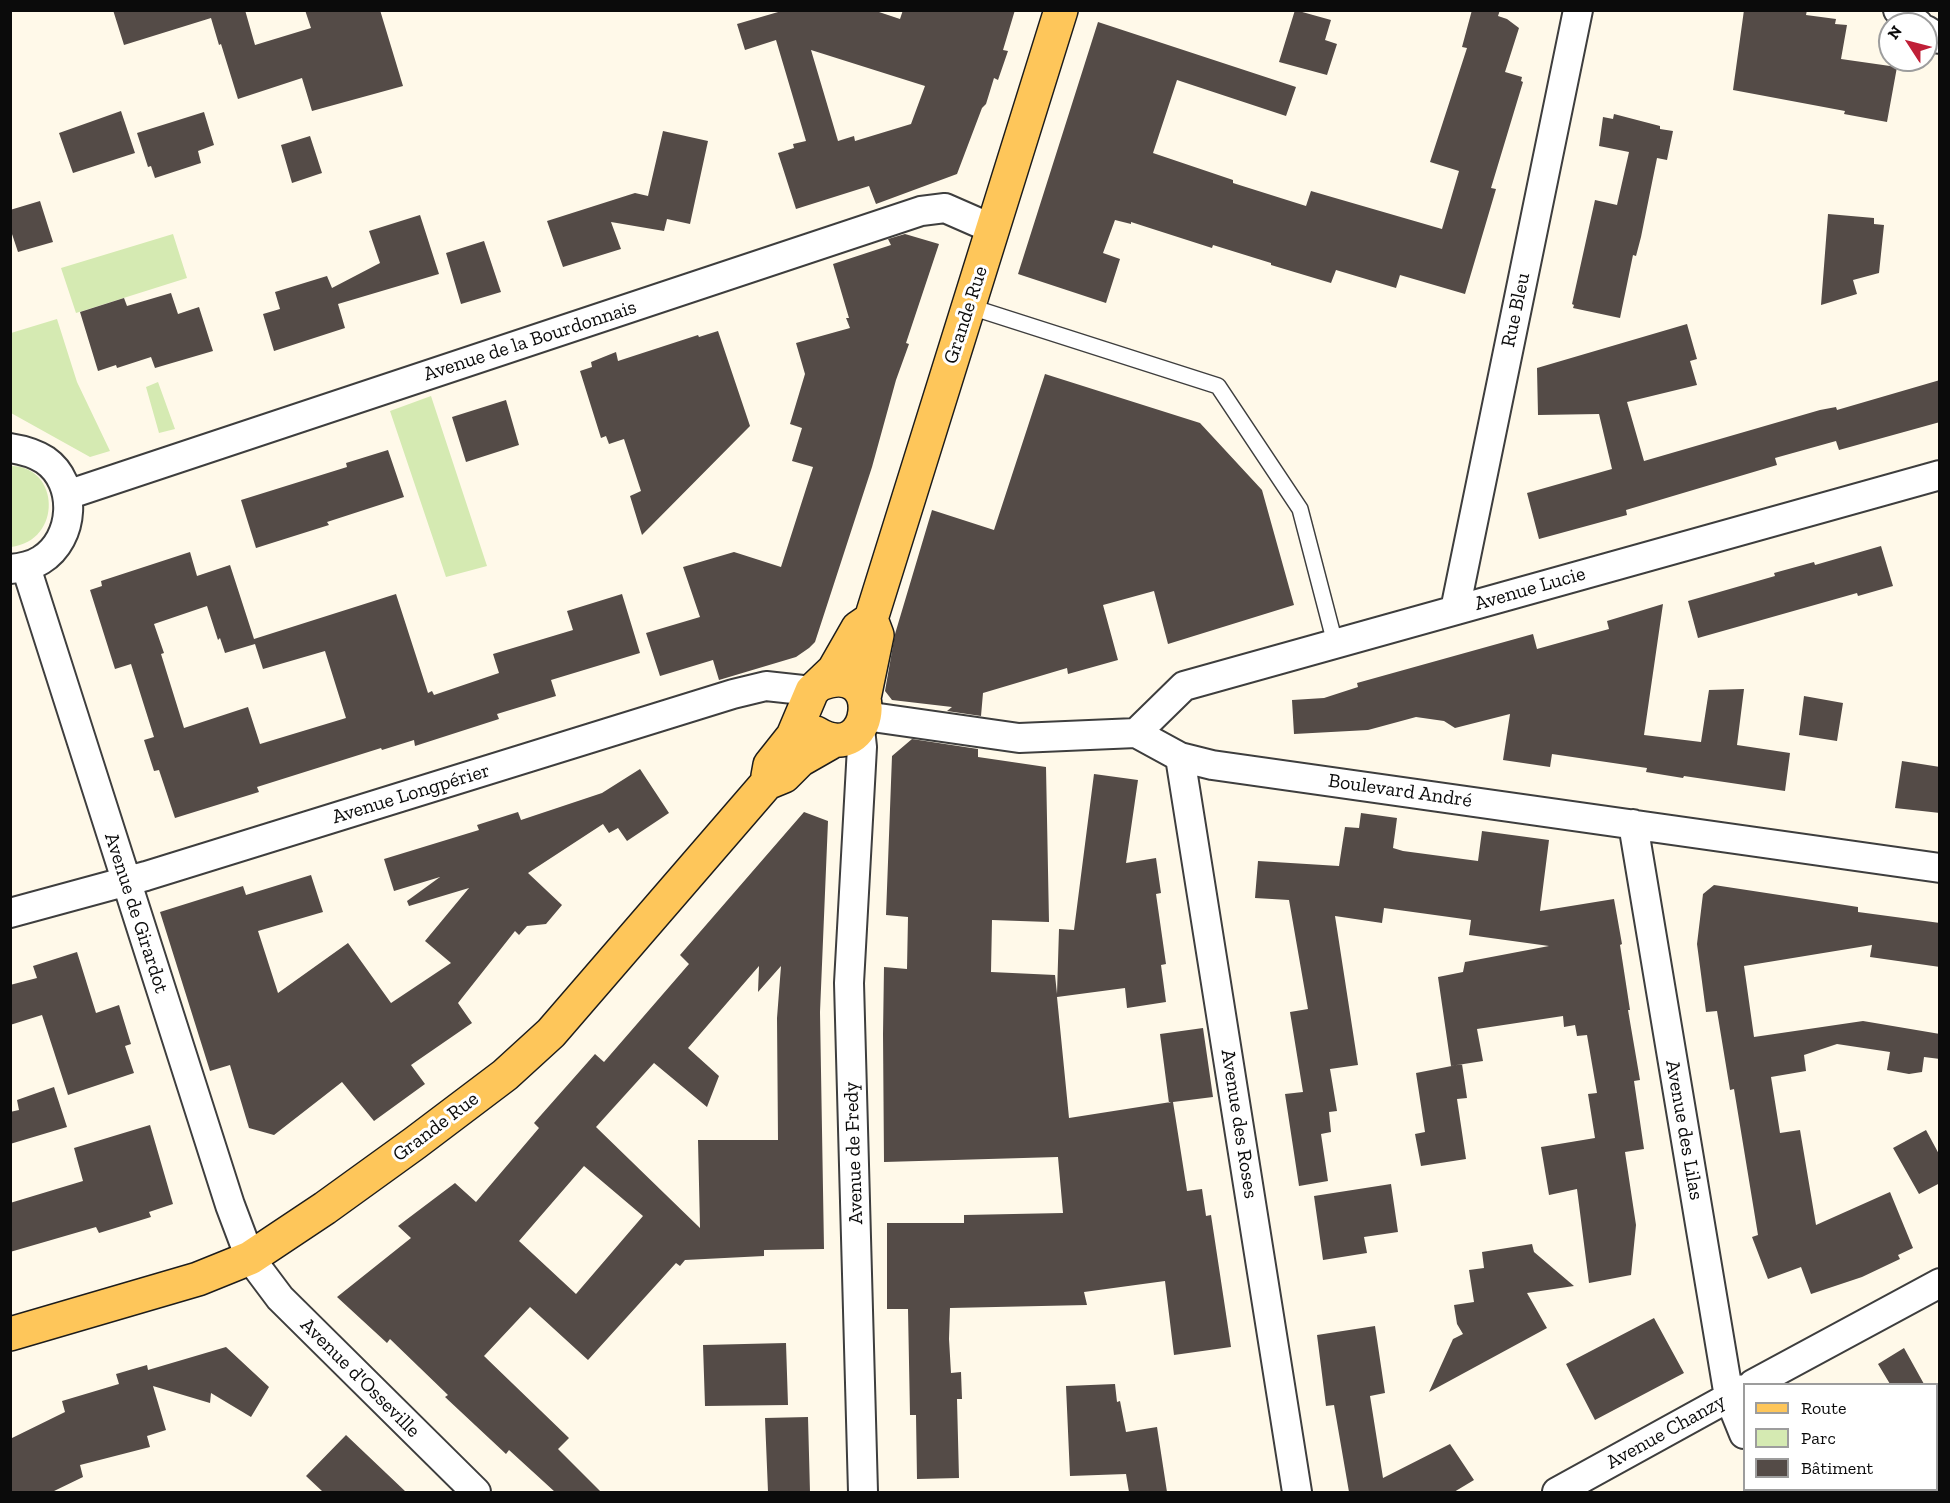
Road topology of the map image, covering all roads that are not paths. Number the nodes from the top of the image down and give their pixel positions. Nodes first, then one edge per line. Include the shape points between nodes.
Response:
1 (1578, 10) edge
2 (1060, 11) edge
3 (993, 229) junction
4 (968, 306) junction
5 (10, 448) edge
6 (1940, 474) edge
7 (67, 495) junction
8 (18, 568) edge
9 (1455, 610) junction
10 (871, 620) junction
11 (1335, 643) junction
12 (812, 694) junction
13 (852, 725) junction
14 (1136, 734) junction
15 (1180, 757) junction
16 (766, 783) junction
17 (1633, 824) junction
18 (1940, 868) edge
19 (125, 883) junction
20 (10, 913) edge
21 (250, 1258) junction
22 (1940, 1282) edge
23 (10, 1334) edge
24 (1755, 1383) edge
25 (1742, 1390) edge
26 (1743, 1412) edge
27 (476, 1492) edge
28 (863, 1492) edge
29 (1297, 1492) edge
30 (1557, 1492) edge

1 - 9 street, Rue Bleu
2 - 3 main road, Grande Rue
3 - 4 main road, Grande Rue
3 - 7 street, Avenue de la Bourdonnais via 945,208 921,211
4 - 10 main road, Grande Rue
4 - 11 lane via 1218,386 1300,509
5 - 7 street via 29,451 47,461 60,476
6 - 9 street, Avenue Lucie
7 - 8 street via 69,513 56,546 42,559
8 - 19 street, Avenue de Girardot
9 - 11 street, Avenue Lucie
10 - 12 main road, Grande Rue via 858,628 834,670
10 - 13 main road, Grande Rue via 877,635
11 - 14 street, Avenue Lucie via 1184,686
12 - 13 main road via 806,718 817,734 825,739
12 - 13 main road via 830,680 850,683 859,690
12 - 16 main road, Grande Rue via 793,736 770,765
12 - 19 street, Avenue Longpérier via 766,686 733,694
13 - 14 street, Boulevard André via 1019,738
13 - 16 main road, Grande Rue via 800,760 784,776
13 - 28 street, Avenue de Fredy via 858,814 849,983
14 - 15 street, Boulevard André
15 - 17 street, Boulevard André via 1212,765
15 - 29 street, Avenue des Roses
16 - 21 main road, Grande Rue via 543,1040 505,1075 325,1208
17 - 18 street, Boulevard André
17 - 25 street, Avenue des Lilas
19 - 20 street, Avenue Longpérier
19 - 21 street, Avenue de Girardot
21 - 23 main road, Grande Rue via 198,1279
21 - 27 street, Avenue d'Osseville via 280,1298
22 - 24 street, Avenue Chanzy
25 - 26 street, Avenue des Lilas
25 - 30 street, Avenue Chanzy

